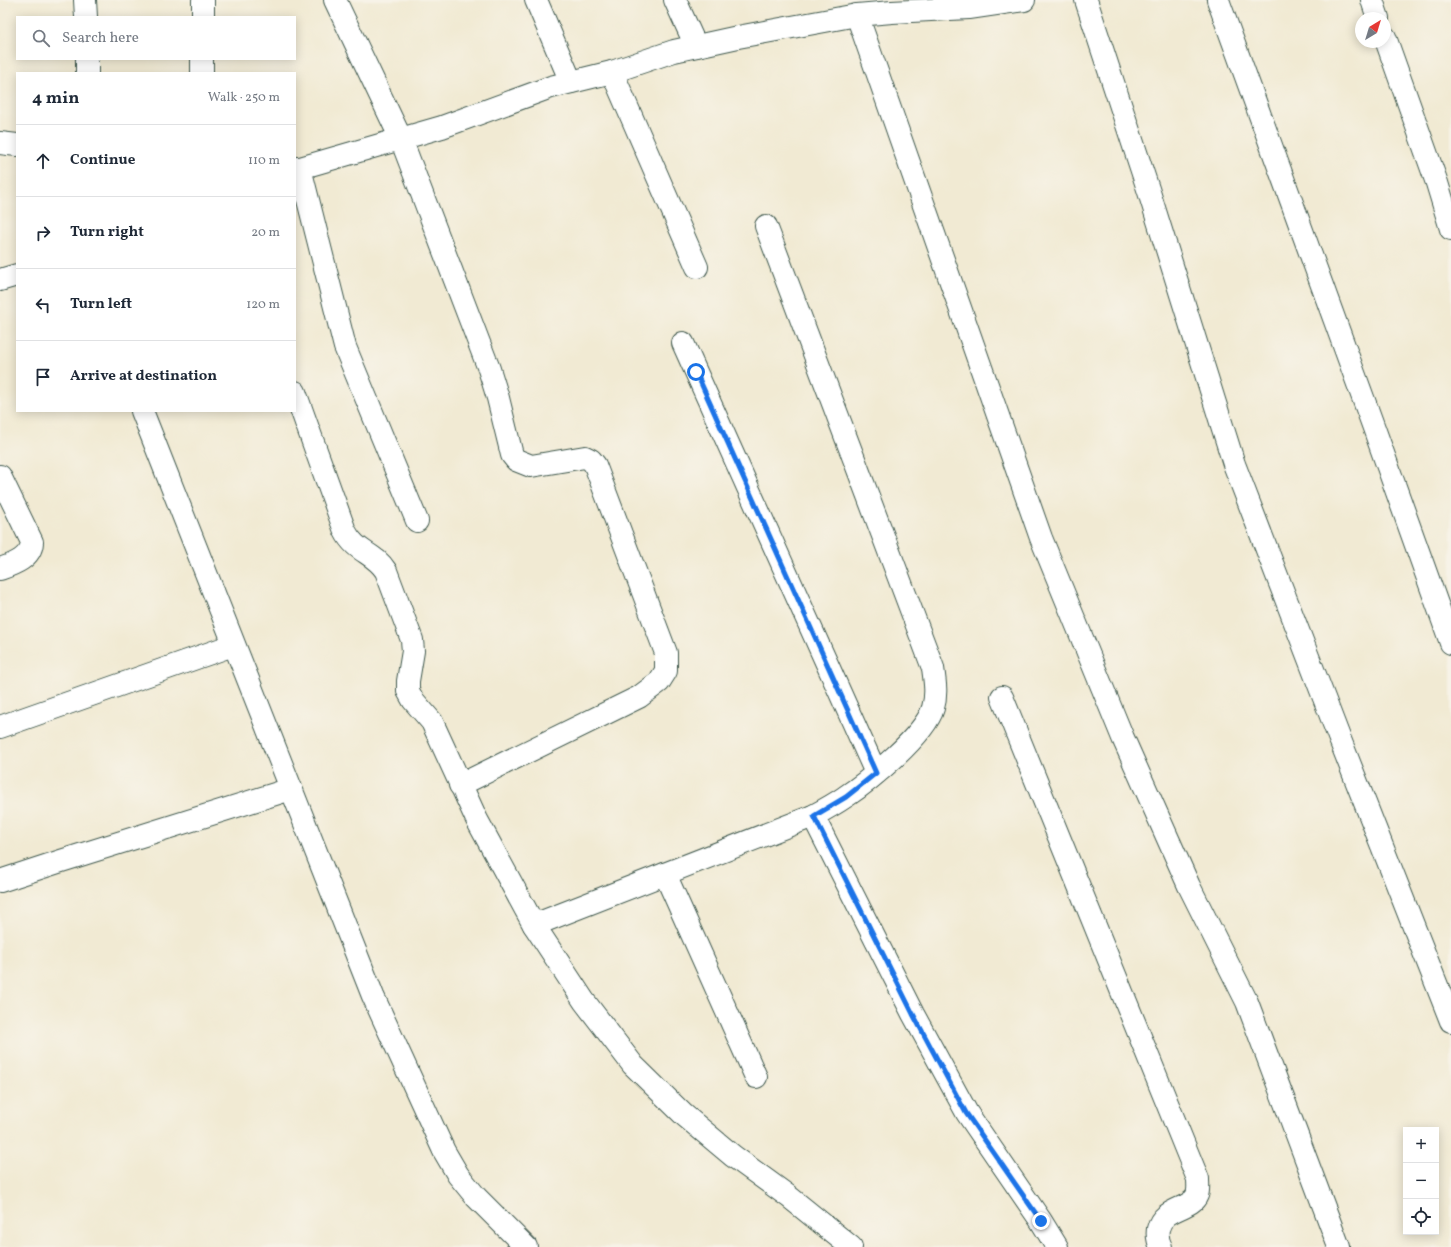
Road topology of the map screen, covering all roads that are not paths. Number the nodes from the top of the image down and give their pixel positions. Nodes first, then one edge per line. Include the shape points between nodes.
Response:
1 (85, 0) edge
2 (203, 0) edge
3 (335, 0) edge
4 (536, 0) edge
5 (675, 0) edge
6 (1024, 0) edge
7 (1086, 0) edge
8 (1218, 0) edge
9 (1372, 0) edge
10 (968, 4) edge
11 (1376, 12) edge
12 (857, 15) junction
13 (86, 16) edge
14 (203, 16) edge
15 (696, 46) junction
16 (1389, 48) edge
17 (87, 60) edge
18 (202, 60) edge
19 (87, 72) edge
20 (202, 72) edge
21 (612, 72) junction
22 (571, 82) junction
23 (401, 139) junction
24 (0, 143) edge
25 (16, 144) edge
26 (297, 168) edge
27 (766, 226) dead end
28 (1451, 229) edge
29 (698, 267) dead end
30 (16, 275) edge
31 (0, 280) edge
32 (683, 343) dead end
33 (296, 395) edge
34 (142, 412) edge
35 (0, 476) edge
36 (417, 521) dead end
37 (0, 569) edge
38 (1451, 643) edge
39 (233, 645) junction
40 (1002, 697) dead end
41 (0, 727) edge
42 (876, 773) junction
43 (460, 785) junction
44 (291, 789) junction
45 (814, 816) junction
46 (665, 874) junction
47 (0, 881) edge
48 (534, 925) junction
49 (1451, 1021) edge
50 (756, 1077) dead end
51 (526, 1247) edge
52 (851, 1247) edge
53 (1057, 1247) edge
54 (1161, 1247) edge
55 (1339, 1247) edge

1 - 13 street
2 - 14 street
3 - 23 street
4 - 22 street
5 - 15 street
6 - 10 street
7 - 49 street via 1234,464
8 - 38 street
9 - 11 street
10 - 12 street
12 - 15 street
12 - 55 street via 1041,538 1123,738 1189,886 1247,1002
15 - 21 street
16 - 28 street
17 - 19 street
18 - 20 street
21 - 22 street
21 - 29 street
22 - 23 street
23 - 26 street
23 - 43 street via 489,369 512,455 516,460 530,466 585,457 595,465 666,653 666,671 659,682 639,697
24 - 25 street
26 - 36 street via 345,347
27 - 42 street via 933,668 936,689 933,709 916,735
30 - 31 street
32 - 42 street
33 - 43 street via 350,541 381,563 386,571 412,640 408,691 432,722
34 - 39 street
35 - 37 street via 32,542 31,550 26,556
39 - 41 street
39 - 44 street
40 - 54 street via 1198,1179 1197,1196 1168,1214 1160,1223 1158,1233
42 - 45 street via 846,797
43 - 48 street
44 - 47 street
44 - 51 street via 373,996 444,1151 458,1175 476,1197
45 - 46 street
45 - 53 street via 913,1014 966,1113
46 - 48 street
46 - 50 street
48 - 52 street via 584,1000 633,1065 684,1115 733,1156

